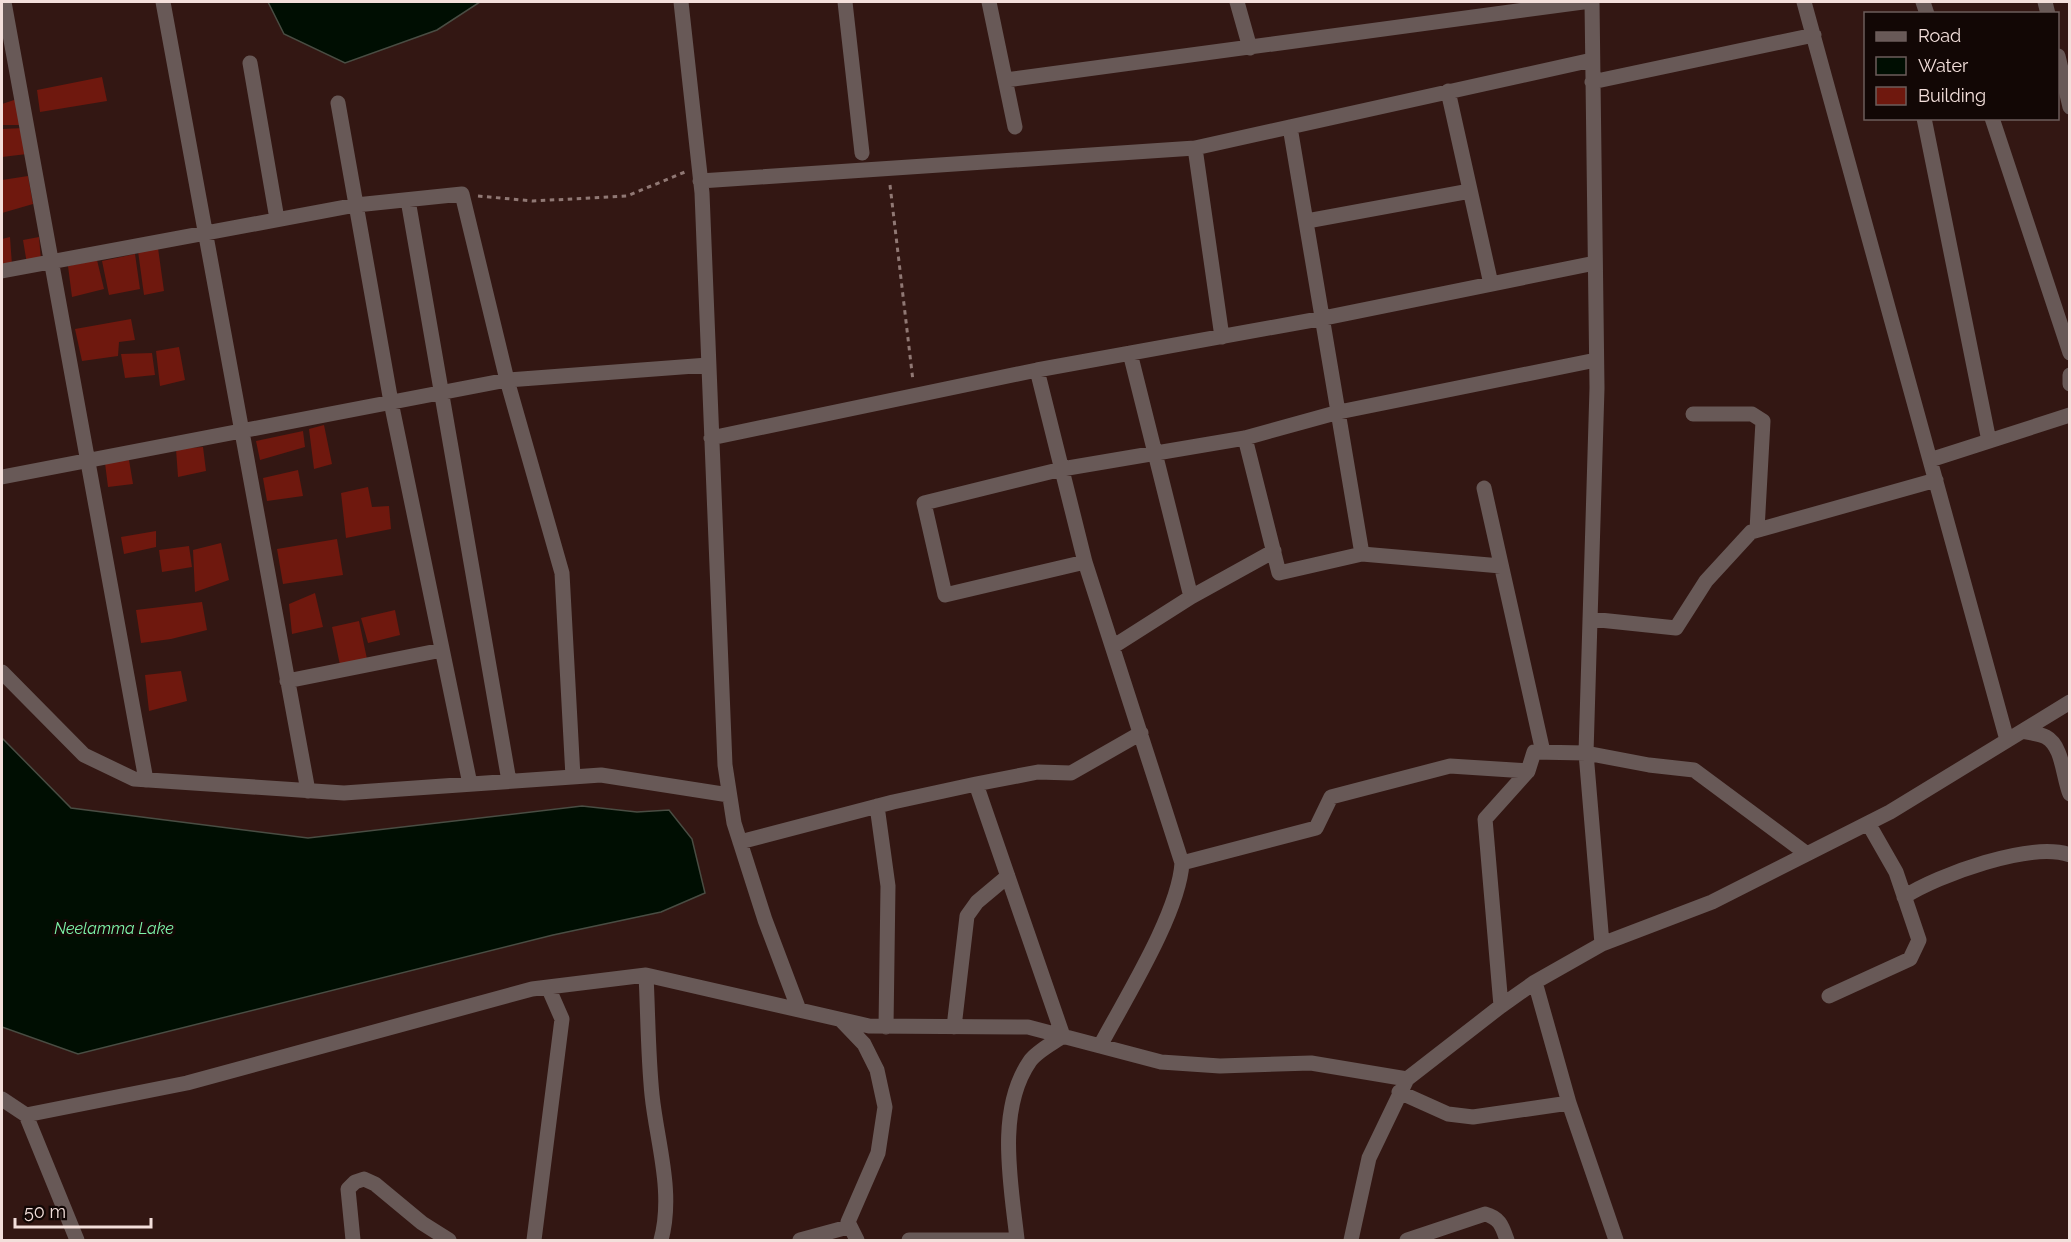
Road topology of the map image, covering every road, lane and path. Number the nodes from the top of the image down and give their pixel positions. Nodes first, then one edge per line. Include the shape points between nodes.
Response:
1 (4, 2) edge
2 (163, 2) edge
3 (681, 2) edge
4 (845, 2) edge
5 (988, 2) edge
6 (1237, 2) edge
7 (1583, 2) edge
8 (1592, 2) edge
9 (1804, 2) edge
10 (1814, 35) junction
11 (1250, 48) junction
12 (1592, 60) junction
13 (2059, 60) edge
14 (250, 63) dead end
15 (1006, 80) junction
16 (1592, 82) junction
17 (1448, 92) junction
18 (338, 103) dead end
19 (2070, 107) edge
20 (1924, 120) edge
21 (1993, 120) edge
22 (1016, 127) dead end
23 (1290, 127) junction
24 (1195, 148) junction
25 (862, 153) dead end
26 (888, 168) junction
27 (699, 174) junction
28 (1470, 191) junction
29 (462, 194) junction
30 (408, 201) junction
31 (356, 205) junction
32 (277, 219) junction
33 (1307, 221) junction
34 (205, 232) junction
35 (52, 262) junction
36 (1595, 263) junction
37 (2, 271) edge
38 (1491, 284) junction
39 (1324, 318) junction
40 (1222, 337) junction
41 (1130, 353) junction
42 (2070, 353) edge
43 (1596, 360) junction
44 (708, 365) junction
45 (1037, 370) junction
46 (2070, 375) edge
47 (507, 380) junction
48 (2070, 384) edge
49 (444, 393) junction
50 (914, 396) junction
51 (391, 402) junction
52 (1339, 412) junction
53 (1693, 414) dead end
54 (2070, 414) edge
55 (241, 432) junction
56 (711, 438) junction
57 (1245, 438) junction
58 (1989, 441) junction
59 (1155, 452) junction
60 (1930, 460) junction
61 (88, 461) junction
62 (1062, 469) junction
63 (2, 477) edge
64 (1936, 480) junction
65 (1484, 488) dead end
66 (1757, 530) junction
67 (1274, 551) junction
68 (1362, 554) junction
69 (1084, 562) junction
70 (1502, 566) junction
71 (1191, 597) junction
72 (1590, 618) junction
73 (1114, 646) junction
74 (442, 650) junction
75 (2, 672) edge
76 (287, 681) junction
77 (2070, 702) edge
78 (2023, 731) junction
79 (1141, 733) junction
80 (2007, 740) junction
81 (1543, 752) junction
82 (1586, 753) junction
83 (1528, 771) junction
84 (573, 777) junction
85 (146, 780) junction
86 (509, 781) junction
87 (470, 784) junction
88 (976, 784) junction
89 (308, 791) junction
90 (2070, 794) edge
91 (729, 795) junction
92 (877, 806) junction
93 (1868, 823) junction
94 (740, 842) junction
95 (1807, 854) junction
96 (2070, 855) edge
97 (1182, 863) junction
98 (1008, 876) junction
99 (1904, 897) junction
100 (1602, 944) junction
101 (645, 975) junction
102 (1534, 982) junction
103 (548, 987) junction
104 (1829, 996) dead end
105 (1501, 1006) junction
106 (799, 1010) junction
107 (841, 1020) junction
108 (886, 1026) junction
109 (954, 1027) junction
110 (1063, 1036) junction
111 (1100, 1046) junction
112 (1403, 1085) junction
113 (2, 1099) edge
114 (1569, 1103) junction
115 (26, 1115) junction
116 (852, 1234) edge
117 (77, 1240) edge
118 (353, 1240) edge
119 (449, 1240) edge
120 (534, 1240) edge
121 (661, 1240) edge
122 (800, 1240) edge
123 (909, 1240) edge
124 (940, 1240) edge
125 (1017, 1240) edge
126 (1351, 1240) edge
127 (1407, 1240) edge
128 (1507, 1240) edge
129 (1616, 1240) edge

1 - 35 street
2 - 34 street
3 - 27 street
4 - 25 street
5 - 15 street
6 - 11 street
7 - 11 street
8 - 12 street
9 - 10 street
10 - 16 street
10 - 60 street
11 - 15 street
12 - 16 street
12 - 17 street
13 - 19 street
14 - 32 street
15 - 22 street
16 - 36 street
17 - 23 street
17 - 28 street
18 - 31 street
20 - 58 street
21 - 42 street
23 - 24 street
23 - 33 street
24 - 26 street
24 - 40 street
26 - 27 street
26 - 50 path
27 - 29 path via 627,196 533,201
27 - 44 street
28 - 33 street
28 - 38 street
29 - 30 street
29 - 47 street
30 - 31 street
30 - 49 street
31 - 32 street
31 - 51 street
32 - 34 street
33 - 39 street
34 - 35 street
34 - 55 street
35 - 37 street
35 - 61 street
36 - 38 street
36 - 43 street
38 - 39 street
39 - 40 street
39 - 52 street
40 - 41 street
41 - 45 street
41 - 59 street
43 - 52 street
43 - 72 street
44 - 47 street
44 - 56 street
45 - 50 street
45 - 62 street
46 - 48 street
47 - 49 street
47 - 84 street via 562,573
49 - 51 street
49 - 86 street
50 - 56 street
51 - 55 street
51 - 74 street
52 - 57 street
52 - 68 street
53 - 66 street via 1752,414 1763,421
54 - 58 street
55 - 61 street
55 - 76 street
56 - 91 street via 724,765
57 - 59 street
57 - 67 street
58 - 60 street
59 - 62 street
59 - 71 street
60 - 64 street
61 - 63 street
61 - 85 street
62 - 69 street
62 - 69 street via 924,503 945,595
64 - 66 street
64 - 80 street
65 - 70 street
66 - 72 street via 1706,581 1676,628
67 - 68 street via 1279,573
67 - 71 street
68 - 70 street
69 - 73 street
70 - 81 street
71 - 73 street
72 - 82 street
73 - 79 street
74 - 76 street
74 - 87 street
75 - 85 street via 84,755 134,779
76 - 89 street
77 - 78 street
78 - 80 street
78 - 90 street via 2048,737 2059,753
79 - 88 street via 1071,773 1038,772
79 - 97 street
80 - 93 street
81 - 82 street
81 - 83 street via 1534,752
82 - 95 street via 1694,770
82 - 100 street
83 - 97 street via 1450,766 1331,797 1316,828
83 - 105 street via 1485,819
84 - 86 street
84 - 91 street via 600,775
85 - 89 street
86 - 87 street
87 - 89 street via 344,793
88 - 92 street
88 - 98 street
91 - 94 street
92 - 94 street
92 - 108 street via 888,886
93 - 95 street
93 - 99 street via 1896,872
94 - 106 street
95 - 100 street via 1712,902
96 - 99 street via 2057,850 1988,860
97 - 111 street via 1181,882 1152,948
98 - 109 street via 976,902 967,916
98 - 110 street
99 - 104 street via 1920,940 1910,959
100 - 102 street
101 - 103 street
101 - 106 street
101 - 121 street via 652,1096 665,1186 666,1221
102 - 105 street
102 - 114 street
103 - 115 street via 187,1083
103 - 120 street via 562,1019
105 - 112 street
106 - 107 street
107 - 108 street
107 - 116 street via 864,1044 878,1071 885,1107 878,1153 854,1208
108 - 109 street
109 - 110 street via 1028,1027
110 - 111 street
110 - 125 street via 1030,1060 1016,1088 1010,1123
111 - 112 street via 1161,1062 1220,1066 1311,1063
112 - 114 street via 1448,1114 1473,1117
112 - 126 street via 1369,1158
113 - 115 street
114 - 129 street
115 - 117 street
116 - 122 street
118 - 119 street via 348,1188 364,1179
123 - 124 street
124 - 125 street
127 - 128 street via 1485,1214 1501,1223

